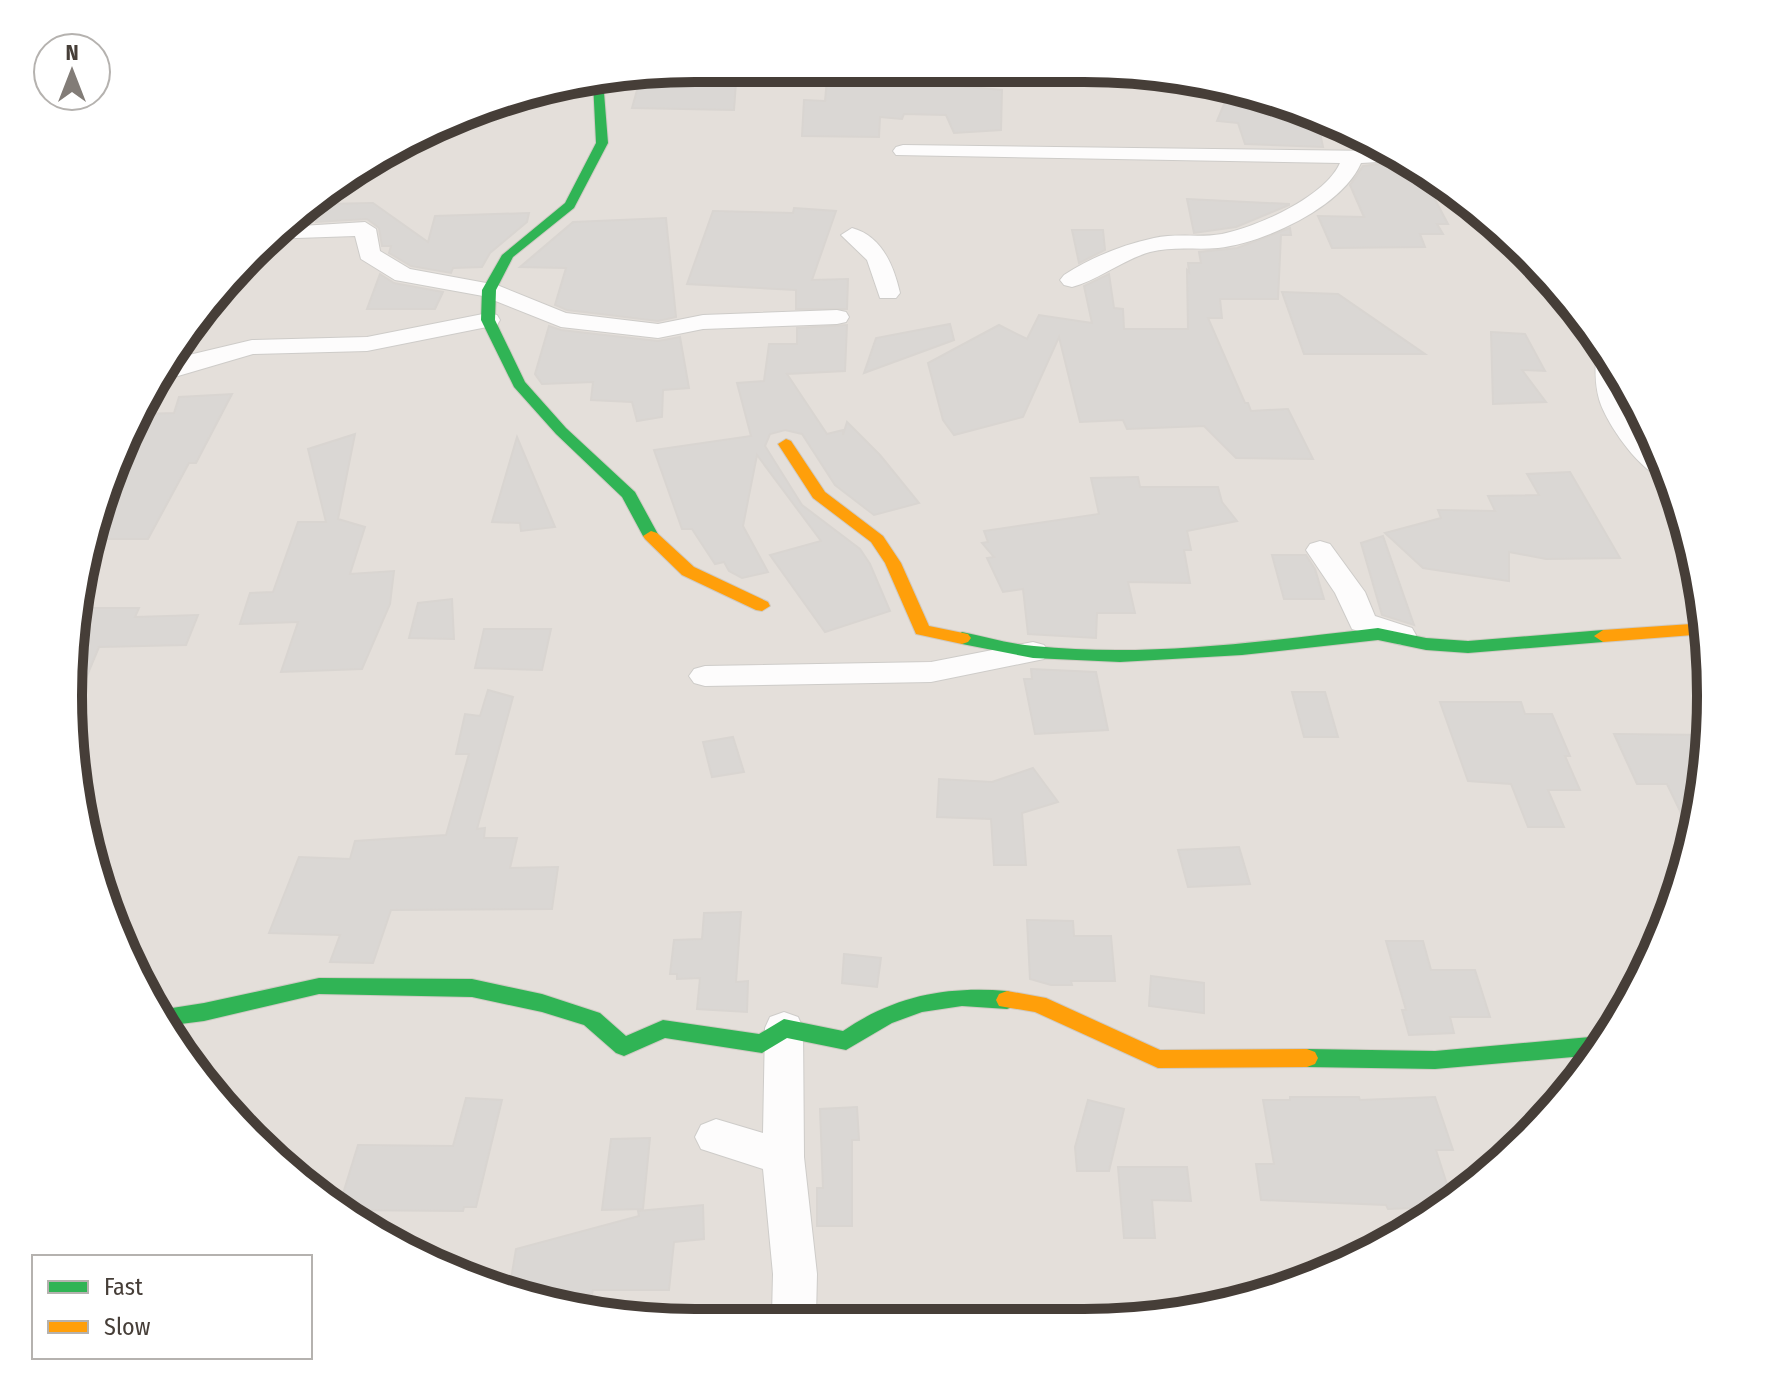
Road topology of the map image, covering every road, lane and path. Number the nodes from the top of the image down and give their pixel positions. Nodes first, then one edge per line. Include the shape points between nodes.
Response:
1 (599, 90) edge
2 (903, 151) dead end
3 (1353, 157) junction
4 (1377, 157) edge
5 (292, 233) edge
6 (852, 235) dead end
7 (1072, 280) dead end
8 (489, 290) junction
9 (888, 293) dead end
10 (837, 317) dead end
11 (488, 320) junction
12 (177, 368) edge
13 (1606, 375) edge
14 (786, 444) dead end
15 (1648, 456) edge
16 (1320, 550) dead end
17 (762, 606) dead end
18 (1693, 629) edge
19 (1426, 644) junction
20 (1033, 652) junction
21 (705, 676) dead end
22 (173, 1016) edge
23 (784, 1028) junction
24 (1584, 1050) edge
25 (716, 1137) dead end
26 (783, 1157) junction
27 (794, 1309) edge

1 - 8 street via 602,143 570,205 508,255
2 - 3 street
3 - 4 street
3 - 7 street via 1350,170 1333,185 1277,224 1221,241 1169,241 1097,263
5 - 8 street via 365,229 369,254 403,275
6 - 9 street via 878,255
8 - 10 street via 561,320 658,331 703,322
8 - 11 street
11 - 12 street via 367,344 252,347
11 - 17 street via 519,384 629,495 650,535 688,571
13 - 15 street via 1609,398
14 - 20 street via 819,495 877,539 922,630
16 - 19 street via 1350,592 1363,622
18 - 19 street via 1514,645
19 - 20 street via 1378,634 1120,656
20 - 21 street via 931,672
22 - 23 street via 319,986 472,988 592,1019 624,1047 663,1029 762,1044
23 - 24 street via 846,1041 899,1008 976,996 1038,1004 1158,1059 1435,1060
23 - 26 street
25 - 26 street
26 - 27 street

